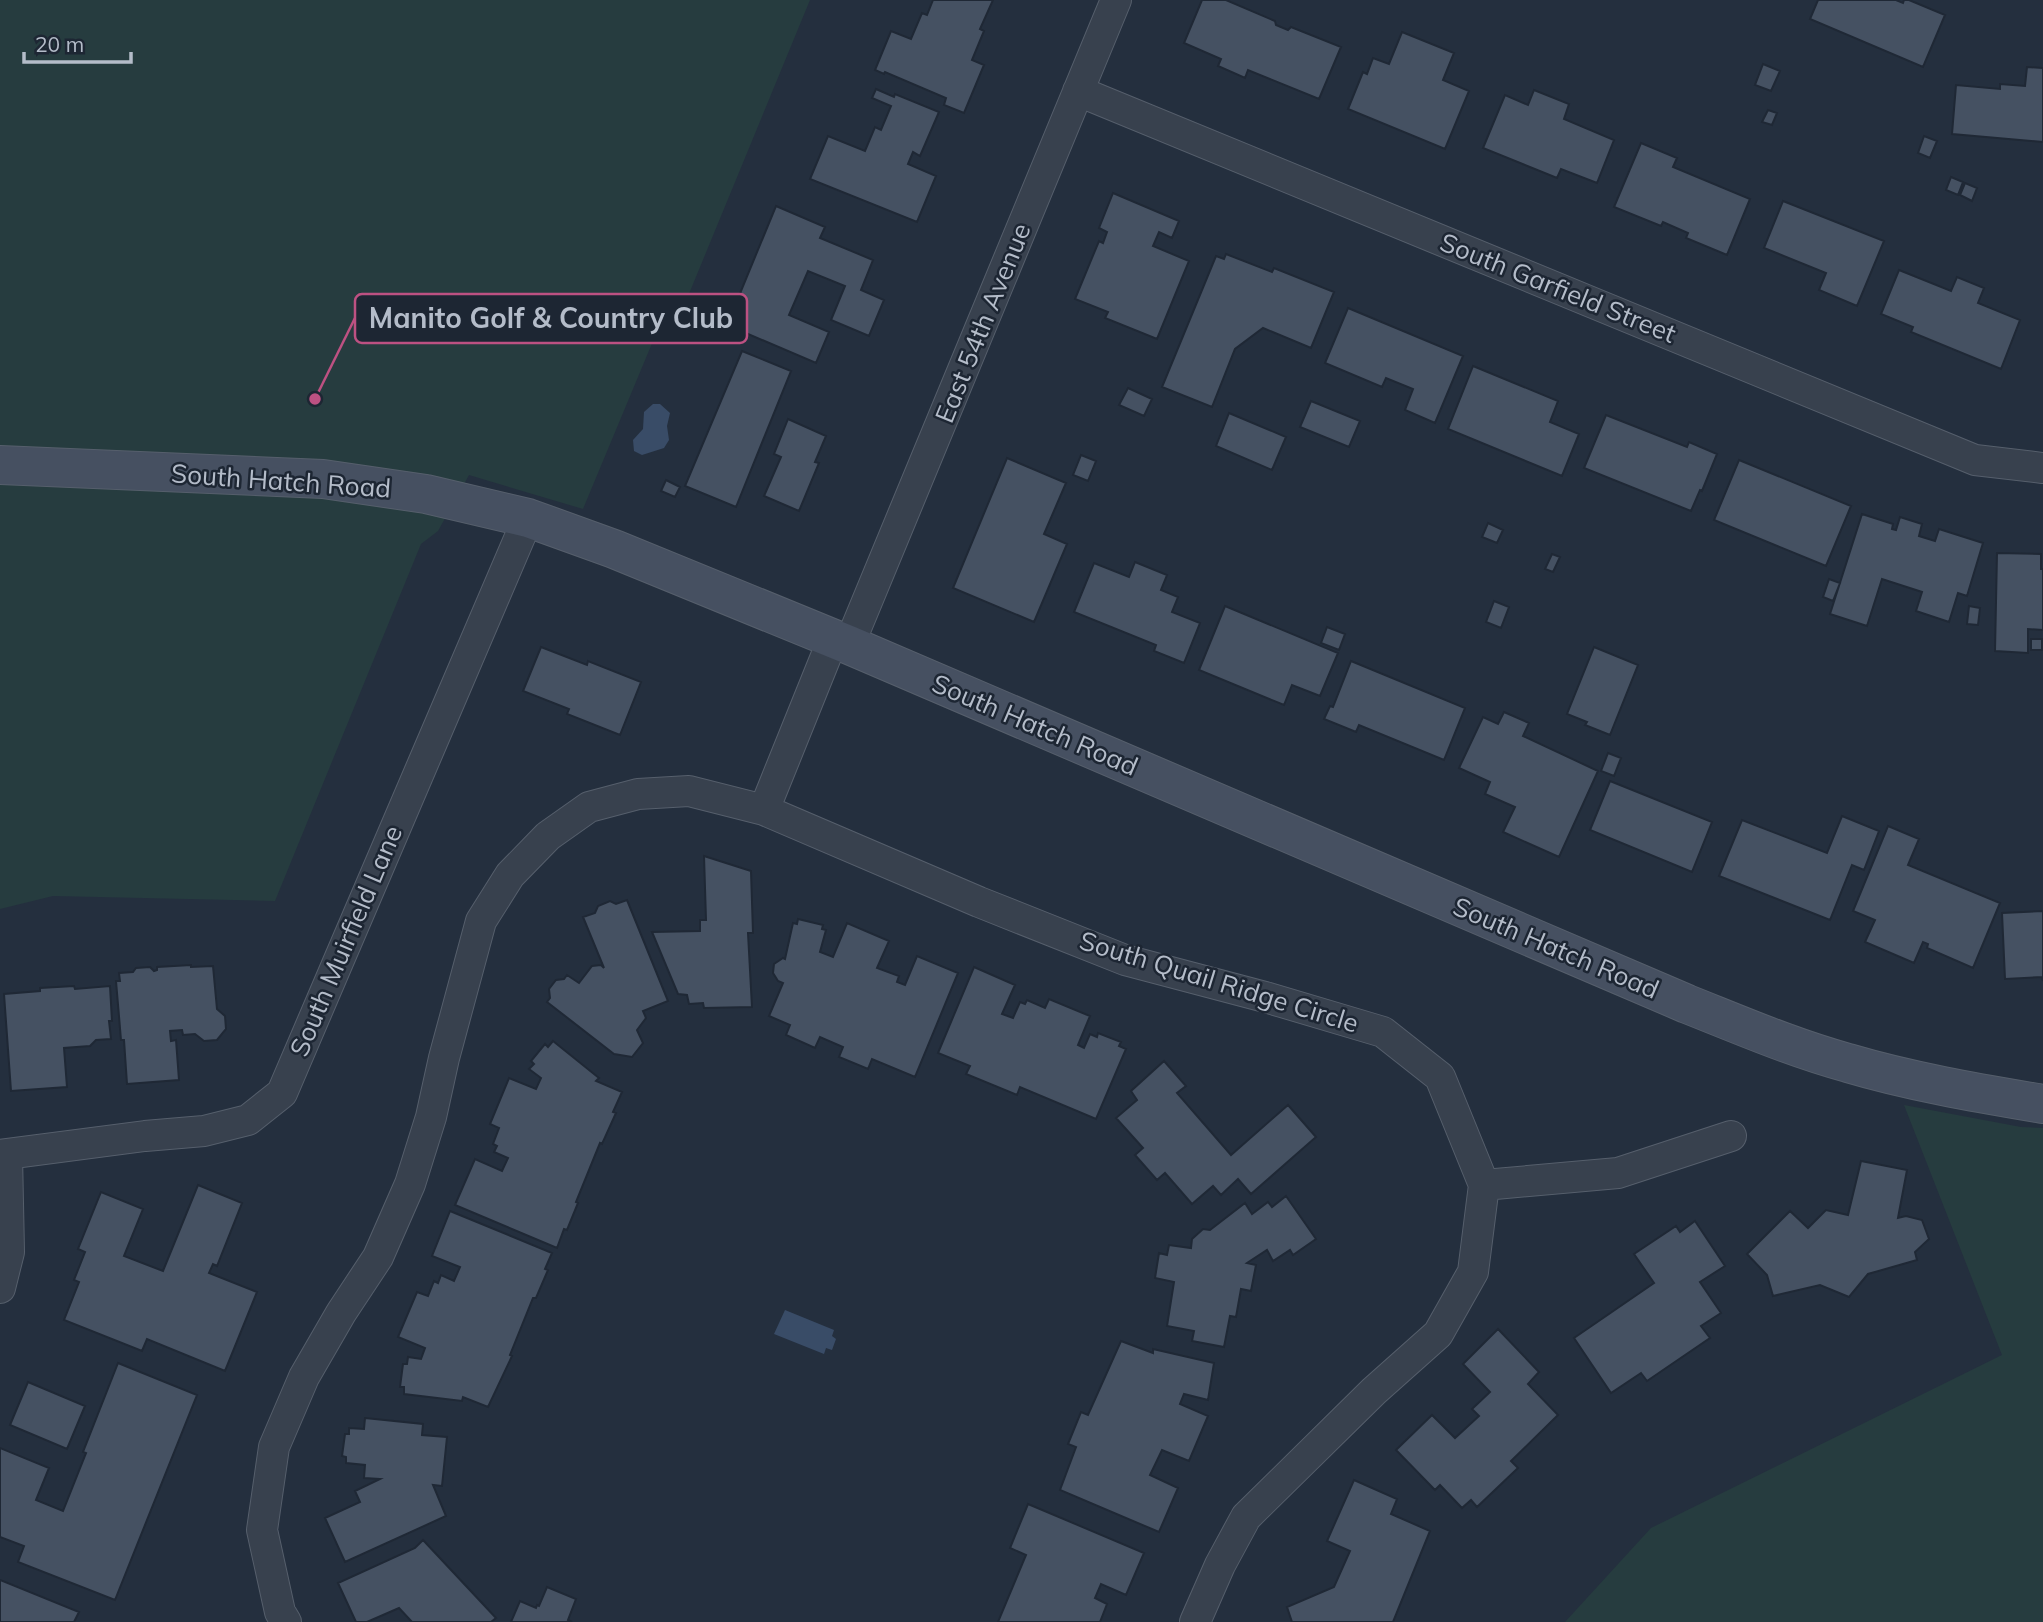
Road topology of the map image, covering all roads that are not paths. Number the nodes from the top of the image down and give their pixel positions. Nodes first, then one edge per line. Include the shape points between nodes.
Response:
1 (1116, 0) edge
2 (1079, 91) junction
3 (0, 465) edge
4 (2043, 468) edge
5 (528, 518) junction
6 (841, 642) junction
7 (764, 810) junction
8 (2043, 1104) edge
9 (1731, 1136) dead end
10 (3, 1155) edge
11 (1484, 1185) junction
12 (0, 1288) edge
13 (286, 1622) edge
14 (1195, 1622) edge

1 - 2 street, East 54th Avenue
2 - 4 street, South Garfield Street via 1975,460
2 - 6 street, East 54th Avenue
3 - 5 main road, South Hatch Road via 323,479 426,494
5 - 6 main road, South Hatch Road
5 - 10 street, South Muirfield Lane via 282,1093 248,1121 204,1131
6 - 7 street, East 54th Avenue
6 - 8 main road, South Hatch Road via 1766,1036 1909,1079
7 - 11 street, South Quail Ridge Circle via 1125,960 1383,1031 1440,1077
7 - 13 street, South Quail Ridge Circle via 689,791 638,794 589,807 548,836 510,875 481,921 410,1184 378,1257 304,1377 274,1447 262,1530
9 - 11 street via 1618,1173
10 - 12 street via 9,1252
11 - 14 street, South Quail Ridge Circle via 1473,1272 1438,1334 1247,1517

